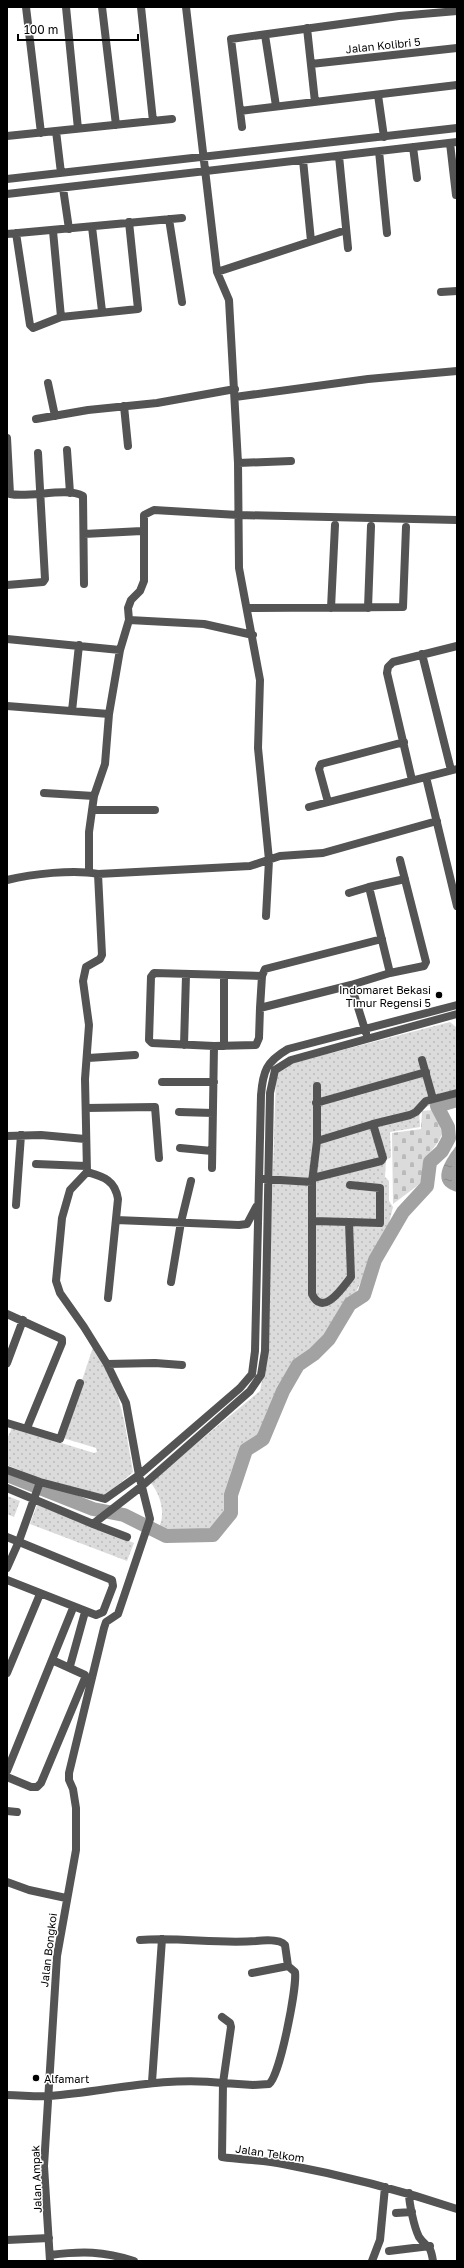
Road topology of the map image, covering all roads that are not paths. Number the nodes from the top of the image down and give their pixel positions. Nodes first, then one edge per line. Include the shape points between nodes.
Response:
1 (26, 7) edge
2 (66, 7) edge
3 (102, 7) edge
4 (140, 7) edge
5 (186, 7) edge
6 (404, 7) edge
7 (457, 11) edge
8 (399, 16) junction
9 (307, 28) junction
10 (265, 35) junction
11 (457, 48) edge
12 (311, 64) junction
13 (457, 85) edge
14 (378, 95) junction
15 (315, 102) junction
16 (276, 106) junction
17 (240, 110) junction
18 (172, 119) dead end
19 (153, 121) junction
20 (116, 125) junction
21 (242, 127) dead end
22 (457, 128) edge
23 (78, 129) junction
24 (56, 131) junction
25 (41, 133) junction
26 (7, 136) edge
27 (384, 137) junction
28 (454, 142) edge
29 (413, 147) junction
30 (379, 151) junction
31 (339, 156) junction
32 (203, 157) junction
33 (303, 160) junction
34 (204, 171) junction
35 (61, 174) junction
36 (417, 178) dead end
37 (7, 179) edge
38 (63, 188) junction
39 (7, 194) edge
40 (456, 195) dead end
41 (182, 218) dead end
42 (169, 219) junction
43 (130, 222) junction
44 (92, 227) junction
45 (70, 229) junction
46 (346, 230) junction
47 (53, 231) junction
48 (387, 232) dead end
49 (16, 233) junction
50 (7, 234) edge
51 (311, 242) junction
52 (348, 248) dead end
53 (217, 272) junction
54 (457, 291) edge
55 (441, 292) dead end
56 (182, 302) dead end
57 (102, 311) junction
58 (61, 317) junction
59 (457, 371) edge
60 (48, 383) dead end
61 (235, 393) junction
62 (124, 406) junction
63 (55, 416) junction
64 (36, 419) dead end
65 (7, 438) edge
66 (128, 446) dead end
67 (67, 450) dead end
68 (38, 453) dead end
69 (291, 461) dead end
70 (238, 463) junction
71 (8, 464) edge
72 (70, 493) junction
73 (41, 495) junction
74 (238, 515) junction
75 (457, 520) edge
76 (335, 525) dead end
77 (370, 526) dead end
78 (406, 527) dead end
79 (142, 531) junction
80 (84, 534) junction
81 (84, 584) dead end
82 (7, 585) edge
83 (248, 608) junction
84 (331, 608) junction
85 (368, 608) junction
86 (129, 620) junction
87 (253, 635) junction
88 (7, 639) edge
89 (79, 645) junction
90 (457, 646) edge
91 (120, 650) junction
92 (422, 654) junction
93 (7, 706) edge
94 (72, 712) junction
95 (109, 714) junction
96 (404, 742) junction
97 (454, 770) edge
98 (426, 777) junction
99 (412, 780) junction
100 (44, 793) dead end
101 (94, 796) junction
102 (328, 802) junction
103 (310, 807) dead end
104 (92, 810) junction
105 (155, 810) dead end
106 (437, 821) junction
107 (269, 860) junction
108 (400, 860) dead end
109 (89, 872) junction
110 (98, 874) junction
111 (406, 879) junction
112 (7, 880) edge
113 (369, 887) junction
114 (349, 893) dead end
115 (457, 906) edge
116 (266, 916) dead end
117 (382, 939) junction
118 (390, 973) junction
119 (186, 975) junction
120 (224, 976) junction
121 (262, 976) junction
122 (352, 985) junction
123 (457, 1004) edge
124 (260, 1008) junction
125 (457, 1009) edge
126 (457, 1014) edge
127 (365, 1028) junction
128 (368, 1038) junction
129 (184, 1044) junction
130 (214, 1046) junction
131 (224, 1046) junction
132 (136, 1055) dead end
133 (88, 1058) junction
134 (422, 1060) dead end
135 (426, 1072) junction
136 (162, 1082) dead end
137 (214, 1082) junction
138 (317, 1086) dead end
139 (457, 1092) edge
140 (433, 1099) junction
141 (316, 1103) junction
142 (86, 1108) junction
143 (179, 1112) dead end
144 (213, 1113) junction
145 (373, 1124) junction
146 (7, 1136) edge
147 (21, 1136) junction
148 (85, 1139) junction
149 (317, 1141) junction
150 (180, 1148) dead end
151 (212, 1151) junction
152 (159, 1158) dead end
153 (36, 1164) dead end
154 (212, 1168) dead end
155 (86, 1169) junction
156 (259, 1179) junction
157 (269, 1180) junction
158 (312, 1180) junction
159 (191, 1181) dead end
160 (350, 1185) dead end
161 (258, 1201) junction
162 (16, 1205) dead end
163 (116, 1220) junction
164 (313, 1221) junction
165 (181, 1222) junction
166 (349, 1222) junction
167 (171, 1282) dead end
168 (108, 1298) dead end
169 (7, 1314) edge
170 (23, 1320) junction
171 (255, 1351) junction
172 (265, 1351) junction
173 (7, 1363) edge
174 (107, 1364) junction
175 (182, 1365) dead end
176 (80, 1383) dead end
177 (7, 1423) edge
178 (27, 1428) junction
179 (7, 1470) edge
180 (139, 1475) junction
181 (39, 1484) junction
182 (142, 1486) junction
183 (7, 1488) edge
184 (34, 1497) junction
185 (93, 1524) junction
186 (7, 1537) edge
187 (128, 1537) dead end
188 (19, 1541) junction
189 (7, 1568) edge
190 (7, 1580) edge
191 (40, 1594) junction
192 (73, 1608) junction
193 (85, 1612) junction
194 (52, 1660) junction
195 (70, 1666) junction
196 (7, 1673) edge
197 (7, 1771) edge
198 (7, 1777) edge
199 (7, 1811) edge
200 (17, 1812) dead end
201 (7, 1882) edge
202 (66, 1898) junction
203 (162, 1939) junction
204 (140, 1940) dead end
205 (288, 1966) junction
206 (252, 1972) dead end
207 (222, 2017) dead end
208 (152, 2082) junction
209 (223, 2083) junction
210 (7, 2095) edge
211 (48, 2096) junction
212 (385, 2187) junction
213 (409, 2193) junction
214 (457, 2209) edge
215 (412, 2212) junction
216 (396, 2213) dead end
217 (49, 2238) junction
218 (7, 2240) edge
219 (430, 2246) junction
220 (389, 2251) dead end
221 (50, 2258) edge
222 (134, 2261) edge
223 (372, 2261) edge
224 (433, 2261) edge

1 - 25 street
2 - 23 street
3 - 20 street
4 - 19 street
5 - 32 street
6 - 8 street
7 - 8 street
8 - 9 street
9 - 10 street
9 - 12 street
10 - 16 street
10 - 17 street via 230,39
11 - 12 street, Jalan Kolibri 5
12 - 15 street
13 - 14 street
14 - 15 street
14 - 27 street
15 - 16 street
16 - 17 street
17 - 21 street
18 - 19 street
19 - 20 street
20 - 23 street
22 - 27 street
23 - 24 street
24 - 25 street
24 - 35 street
25 - 26 street
27 - 32 street
28 - 29 street
28 - 40 street
29 - 30 street
29 - 36 street
30 - 31 street
30 - 48 street
31 - 33 street
31 - 46 street
32 - 34 street
32 - 35 street
33 - 34 street
33 - 51 street
34 - 38 street
34 - 53 street
35 - 37 street
38 - 39 street
38 - 45 street
41 - 42 street
42 - 43 street
42 - 56 street
43 - 44 street
43 - 57 street via 138,309
44 - 45 street
44 - 57 street
45 - 47 street
46 - 51 street
46 - 52 street
47 - 49 street
47 - 58 street
49 - 50 street
49 - 58 street via 30,325 33,328
51 - 53 street
53 - 61 street via 229,300
54 - 55 street
57 - 58 street
59 - 61 street
60 - 63 street
61 - 62 street
61 - 70 street
62 - 63 street
62 - 66 street
63 - 64 street
65 - 71 street
67 - 72 street
68 - 73 street
69 - 70 street
70 - 74 street
71 - 73 street via 10,494
72 - 73 street
72 - 80 street via 83,496
73 - 82 street via 46,579 43,582
74 - 75 street
74 - 79 street via 154,510 144,515
74 - 83 street via 240,568
76 - 84 street
77 - 85 street
78 - 85 street via 403,608
79 - 80 street
79 - 86 street via 144,581 140,591 131,600 128,608
80 - 81 street
83 - 84 street
83 - 87 street
84 - 85 street
86 - 87 street via 204,624
86 - 91 street
87 - 107 street via 260,680 258,748
88 - 89 street
89 - 91 street
89 - 94 street
90 - 92 street
91 - 95 street
92 - 96 street via 393,662 388,667 387,673
92 - 97 street
93 - 94 street
94 - 95 street
95 - 101 street via 105,764
96 - 99 street
96 - 102 street via 321,764 319,769
97 - 98 street
98 - 99 street
98 - 106 street
99 - 102 street
100 - 101 street
101 - 104 street
102 - 103 street
104 - 105 street
104 - 109 street
106 - 107 street via 323,853 280,856
106 - 115 street
107 - 110 street via 250,866
107 - 116 street
108 - 111 street
109 - 110 street
109 - 112 street via 34,875
110 - 133 street via 102,955 84,970 89,1025
111 - 113 street
111 - 118 street via 426,962 424,966
113 - 114 street
113 - 117 street
117 - 118 street
117 - 121 street via 265,969
118 - 122 street
119 - 120 street
119 - 129 street
119 - 129 street via 154,973 151,979 149,1040 152,1044
120 - 121 street
120 - 131 street
121 - 124 street
122 - 124 street
122 - 127 street
123 - 125 street
123 - 127 street
124 - 131 street via 258,1043
126 - 128 street
127 - 128 street
127 - 156 street via 288,1050 270,1061 262,1080
128 - 157 street via 291,1060 275,1070 270,1093
129 - 130 street
130 - 131 street
130 - 137 street
132 - 133 street
133 - 142 street
134 - 135 street
135 - 140 street
135 - 141 street
136 - 137 street
137 - 144 street
138 - 141 street
139 - 140 street
140 - 145 street via 423,1103 416,1112
141 - 149 street
142 - 148 street
142 - 152 street via 155,1107
143 - 144 street
144 - 151 street
145 - 149 street
145 - 158 street via 382,1153 381,1161
146 - 147 street
147 - 148 street
147 - 162 street
148 - 155 street
149 - 158 street
150 - 151 street
151 - 154 street
153 - 155 street
155 - 163 street via 113,1184 118,1199
155 - 174 street via 70,1190 62,1218 56,1281 60,1293
156 - 157 street
156 - 161 street
157 - 158 street
157 - 172 street
158 - 164 street
159 - 165 street
160 - 166 street via 381,1189 380,1223
161 - 165 street via 247,1224
161 - 171 street
163 - 165 street
163 - 168 street
164 - 166 street
164 - 166 street via 312,1294 316,1301 322,1302 332,1300 351,1277
165 - 167 street
169 - 170 street
170 - 173 street
170 - 178 street via 60,1337 62,1343
171 - 172 street
171 - 180 street via 252,1374 240,1388
172 - 182 street via 261,1375 250,1391
174 - 175 street
174 - 180 street via 128,1410
176 - 178 street via 60,1440
177 - 178 street
179 - 181 street
180 - 181 street via 105,1499
180 - 182 street
181 - 184 street
182 - 185 street
182 - 202 street, Jalan Bongkoi via 150,1519 118,1614 106,1622 69,1773 76,1808 76,1850
183 - 184 street
184 - 185 street
184 - 188 street
185 - 187 street
186 - 188 street
188 - 189 street
188 - 193 street via 112,1580 113,1586 103,1612 96,1615
190 - 191 street
191 - 192 street
191 - 196 street
192 - 193 street
192 - 194 street
193 - 195 street
194 - 195 street
194 - 197 street
195 - 198 street via 85,1678 41,1783 37,1787 31,1787
199 - 200 street
201 - 202 street
202 - 211 street, Jalan Bongkoi via 56,1956
203 - 204 street
203 - 205 street via 277,1941 285,1945
203 - 208 street
205 - 206 street
205 - 209 street via 296,1976 283,2049 272,2082 253,2085
207 - 209 street via 231,2027
208 - 209 street
208 - 211 street
209 - 212 street, Jalan Telkom via 222,2157 281,2163
210 - 211 street
211 - 217 street, Jalan Ampak via 44,2166
212 - 213 street, Jalan Telkom
212 - 223 street via 380,2240
213 - 214 street, Jalan Telkom
213 - 215 street
215 - 216 street
215 - 219 street via 419,2237
217 - 218 street
217 - 221 street, Jalan Ampak
219 - 220 street
219 - 224 street
221 - 222 street via 77,2252 109,2253

